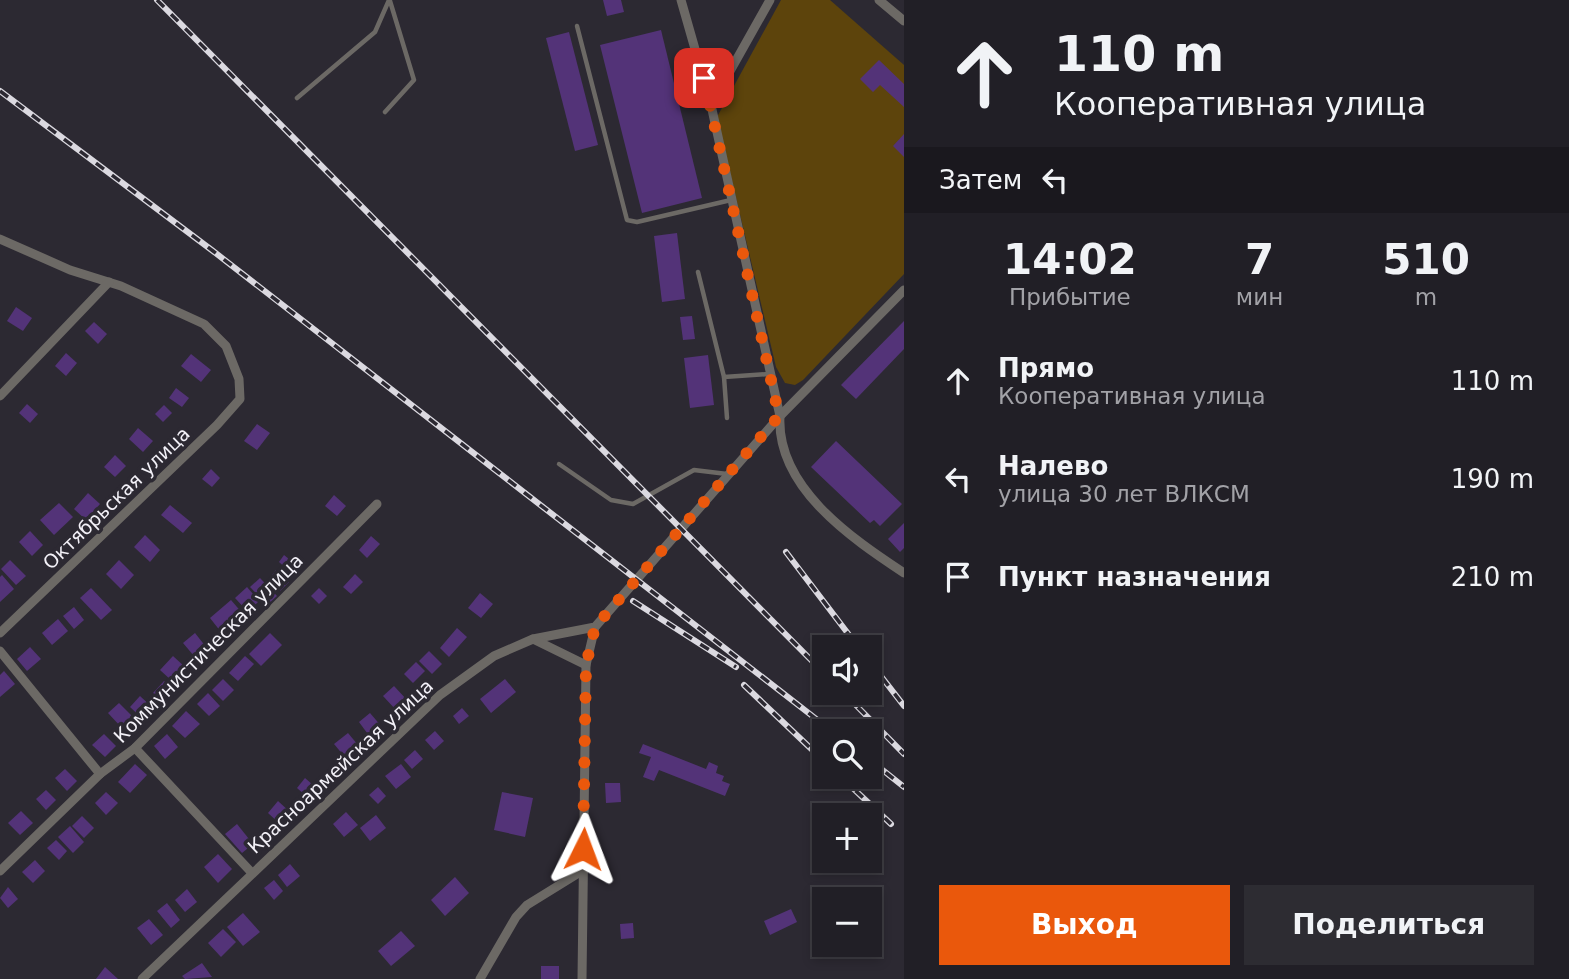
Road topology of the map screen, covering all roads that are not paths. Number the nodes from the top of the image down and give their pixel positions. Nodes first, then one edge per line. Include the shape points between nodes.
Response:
1 (389, 0) edge
2 (681, 0) edge
3 (770, 0) edge
4 (879, 0) edge
5 (904, 22) edge
6 (577, 26) dead end
7 (298, 98) dead end
8 (711, 104) junction
9 (385, 112) dead end
10 (732, 200) junction
11 (0, 239) edge
12 (698, 272) dead end
13 (109, 282) junction
14 (904, 290) edge
15 (770, 373) junction
16 (724, 377) junction
17 (0, 396) edge
18 (779, 416) junction
19 (727, 418) dead end
20 (559, 464) dead end
21 (728, 474) junction
22 (377, 504) dead end
23 (904, 573) edge
24 (595, 627) junction
25 (0, 633) edge
26 (533, 639) junction
27 (0, 652) edge
28 (586, 665) junction
29 (135, 748) junction
30 (100, 774) junction
31 (0, 871) edge
32 (582, 871) junction
33 (252, 873) junction
34 (142, 979) edge
35 (480, 979) edge
36 (582, 979) edge

1 - 7 lane via 375,32
1 - 9 lane via 414,80
2 - 8 street
3 - 8 street
4 - 5 street
6 - 10 lane via 627,220 637,222
8 - 10 street
10 - 15 street
11 - 13 street
12 - 16 lane
13 - 17 street
13 - 25 street, Октябрьская улица via 204,324 226,346 239,379 240,399
14 - 18 street
15 - 16 lane
15 - 18 street
16 - 19 lane
18 - 21 street
18 - 23 street via 778,438 806,491 862,544
20 - 21 lane via 611,500 633,504 694,470
21 - 24 street
22 - 29 street, Коммунистическая улица
24 - 26 street, Красноармейская улица
24 - 28 street
26 - 28 street
26 - 33 street, Красноармейская улица via 494,656 440,695
27 - 30 street
28 - 32 street
29 - 30 street, Коммунистическая улица
29 - 33 street
30 - 31 street, Коммунистическая улица
32 - 35 street via 527,905
32 - 36 street
33 - 34 street, Красноармейская улица

